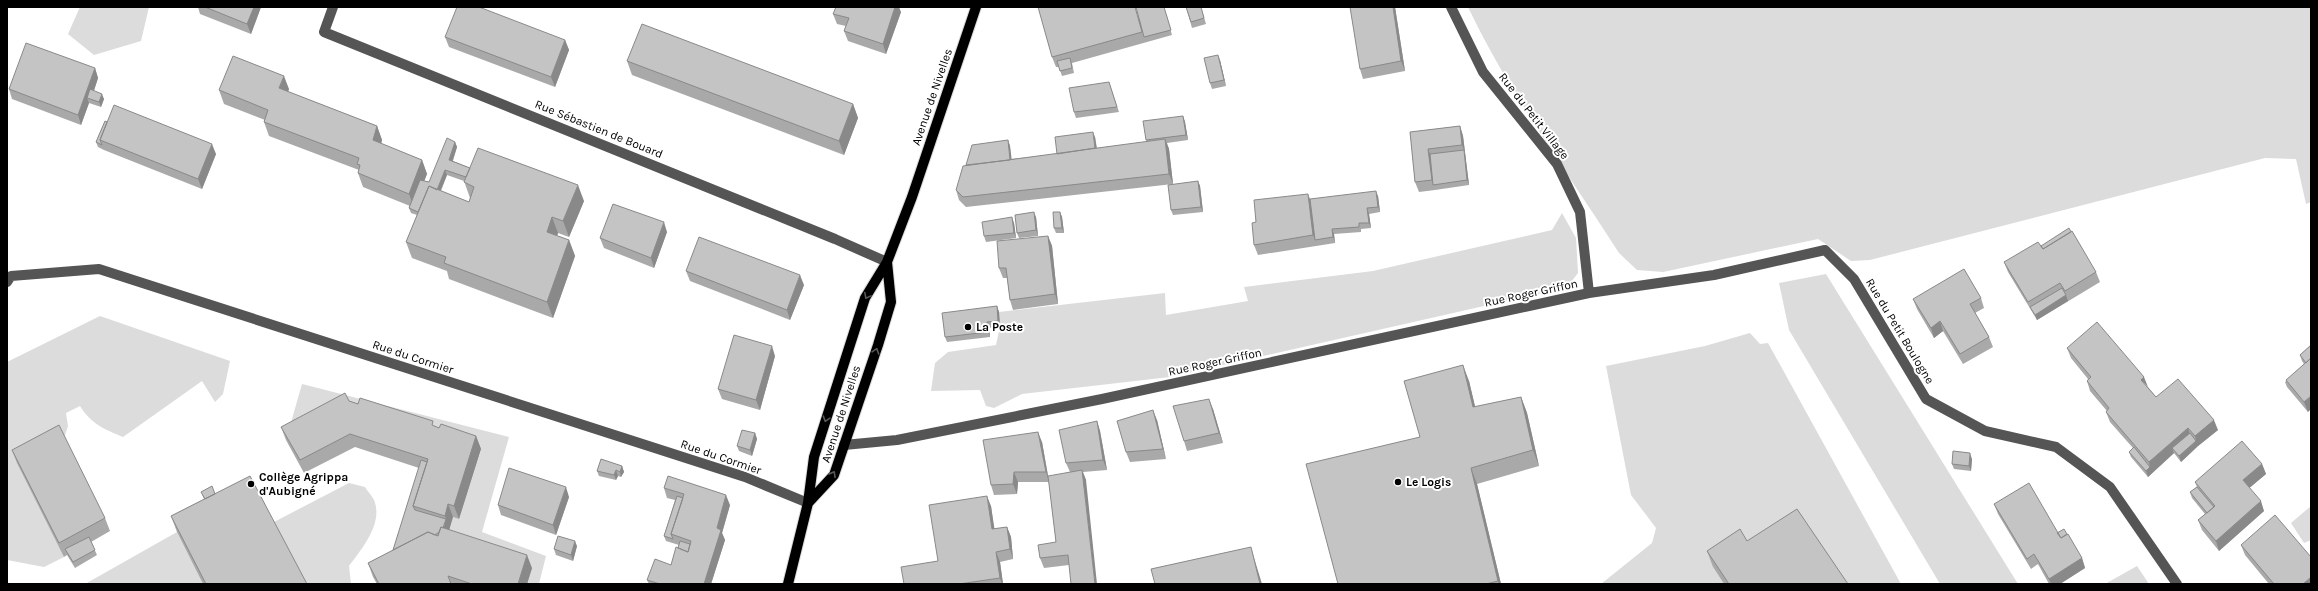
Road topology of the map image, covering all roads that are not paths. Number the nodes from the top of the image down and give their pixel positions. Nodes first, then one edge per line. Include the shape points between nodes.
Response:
1 (333, 7) edge
2 (976, 7) edge
3 (1451, 7) edge
4 (887, 262) junction
5 (9, 279) edge
6 (1589, 294) junction
7 (844, 444) junction
8 (808, 503) junction
9 (788, 584) edge
10 (2177, 584) edge

1 - 4 street, Rue Sébastien de Bouard via 324,32
2 - 4 main road, Avenue de Nivelles via 912,197
3 - 6 street, Rue du Petit Village via 1483,72 1557,164 1580,212
7 -> 4 main road, Avenue de Nivelles via 891,302
4 -> 8 main road, Avenue de Nivelles via 865,298 814,457
5 - 8 street, Rue du Cormier via 99,269 745,477
6 - 7 street, Rue Roger Griffon via 1102,400 897,440
6 - 10 street, Rue du Petit Boulogne via 1714,275 1825,250 1854,279 1926,399 1985,431 2056,447 2110,487
8 -> 7 main road, Avenue de Nivelles via 834,475
8 - 9 main road

